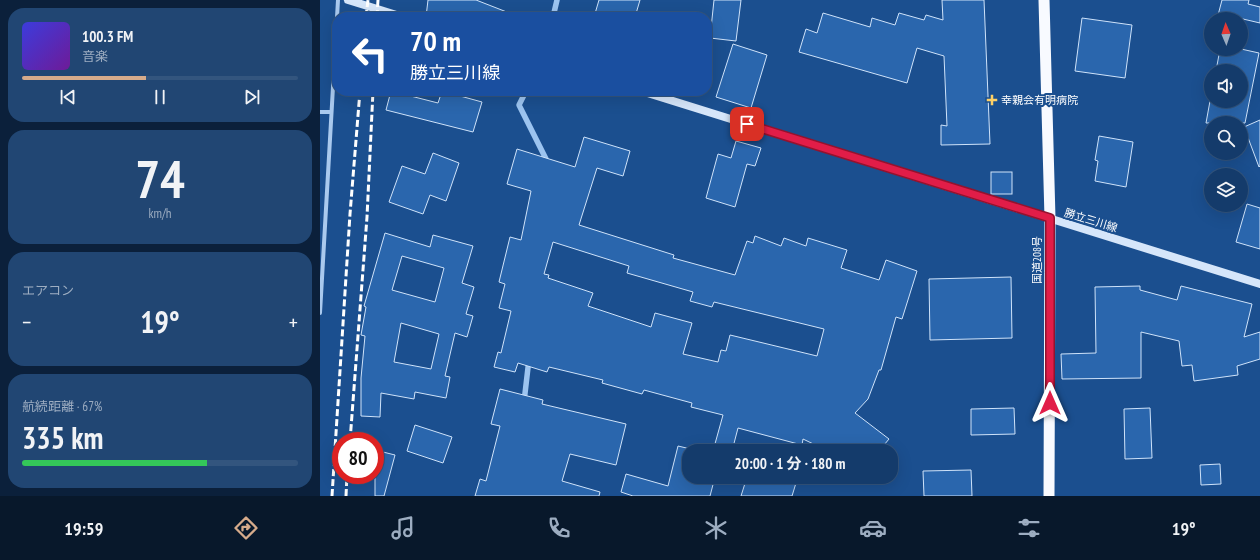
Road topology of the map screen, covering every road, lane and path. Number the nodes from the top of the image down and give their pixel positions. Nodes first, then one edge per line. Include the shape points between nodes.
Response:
1 (338, 0) edge
2 (348, 0) edge
3 (1044, 0) edge
4 (337, 12) edge
5 (387, 12) edge
6 (332, 96) edge
7 (657, 96) edge
8 (320, 112) edge
9 (331, 112) junction
10 (1050, 218) junction
11 (321, 282) edge
12 (1260, 284) edge
13 (320, 313) edge
14 (1049, 496) edge

1 - 4 street
2 - 5 main road
3 - 10 highway, 国道208号
6 - 9 street
7 - 10 main road, 勝立三川線
8 - 9 street
9 - 11 street
10 - 12 main road, 勝立三川線
10 - 14 highway, 国道208号
11 - 13 street

